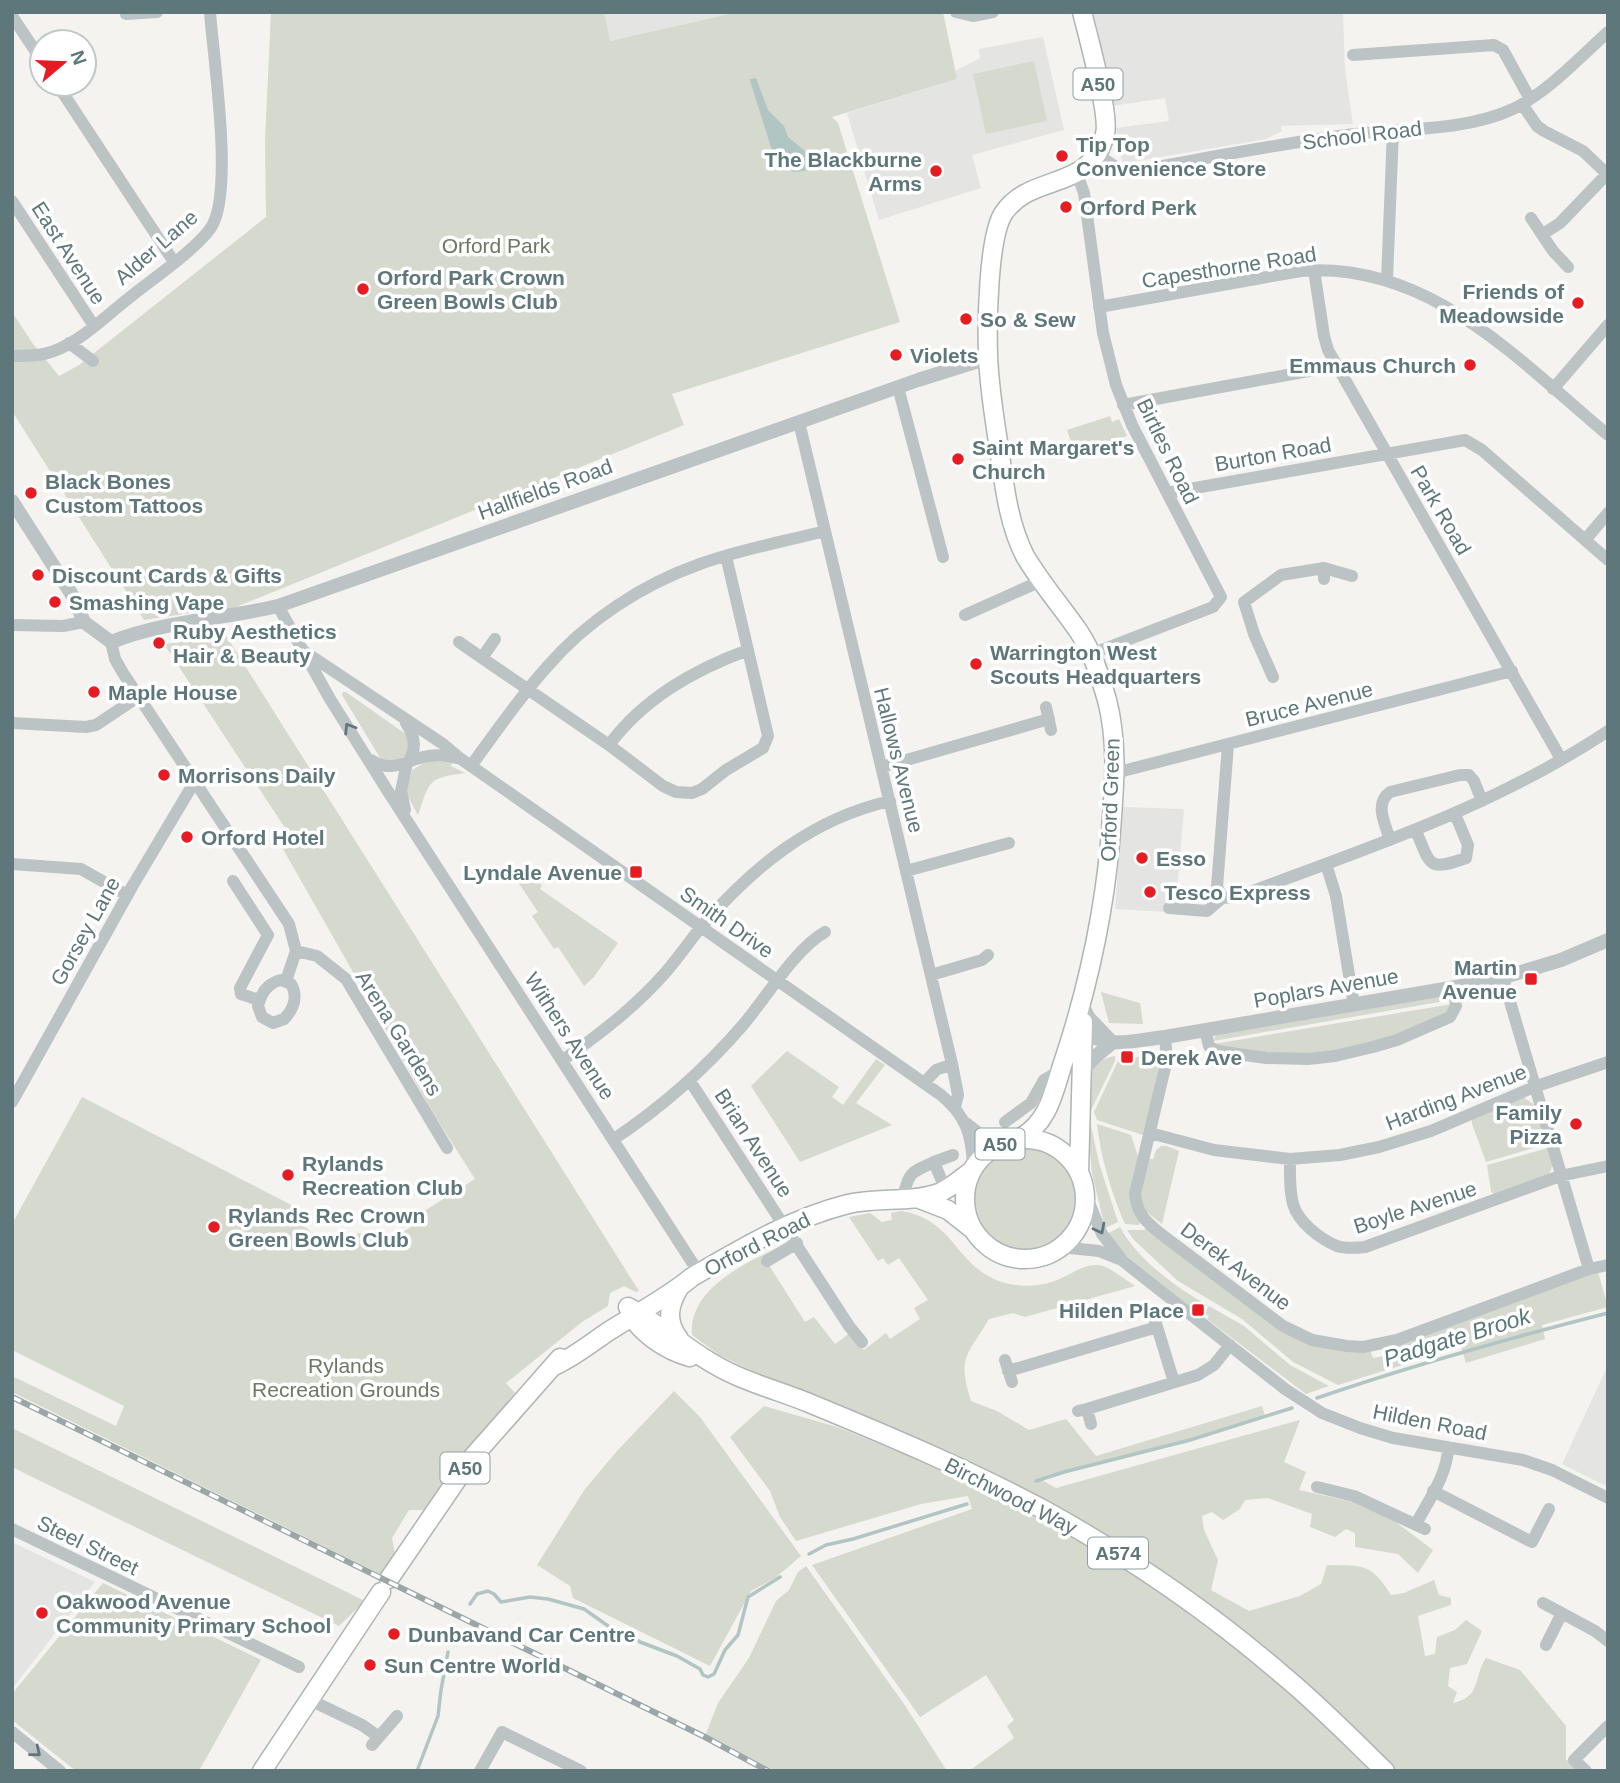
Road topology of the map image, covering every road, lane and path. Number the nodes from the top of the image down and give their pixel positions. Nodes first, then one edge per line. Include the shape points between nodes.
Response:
1 (158, 12) edge
2 (210, 12) edge
3 (956, 12) edge
4 (1082, 12) edge
5 (987, 13) edge
6 (126, 14) edge
7 (12, 16) edge
8 (985, 30) dead end
9 (1608, 32) edge
10 (28, 40) edge
11 (1353, 55) dead end
12 (66, 98) edge
13 (1526, 101) junction
14 (1393, 130) junction
15 (1096, 154) junction
16 (1607, 173) edge
17 (1077, 174) junction
18 (12, 201) edge
19 (1531, 218) dead end
20 (1543, 234) junction
21 (174, 262) junction
22 (1569, 267) dead end
23 (1314, 270) junction
24 (1387, 280) junction
25 (1099, 307) junction
26 (94, 326) junction
27 (1608, 326) edge
28 (69, 343) junction
29 (12, 356) edge
30 (988, 358) junction
31 (93, 360) dead end
32 (1336, 366) junction
33 (898, 387) junction
34 (1553, 389) junction
35 (1123, 405) junction
36 (799, 422) junction
37 (1608, 435) edge
38 (1386, 454) junction
39 (1167, 493) junction
40 (12, 501) edge
41 (1608, 513) edge
42 (825, 531) junction
43 (1584, 540) junction
44 (726, 556) junction
45 (943, 557) dead end
46 (1608, 560) edge
47 (1352, 576) dead end
48 (1041, 581) junction
49 (1219, 601) junction
50 (1244, 601) junction
51 (278, 606) junction
52 (965, 615) dead end
53 (83, 622) junction
54 (12, 625) edge
55 (495, 639) dead end
56 (111, 642) junction
57 (459, 642) dead end
58 (748, 650) junction
59 (305, 652) junction
60 (1091, 654) junction
61 (482, 658) junction
62 (1282, 659) dead end
63 (1512, 671) junction
64 (352, 684) junction
65 (528, 690) junction
66 (138, 697) junction
67 (330, 699) junction
68 (1049, 719) dead end
69 (404, 720) junction
70 (12, 723) edge
71 (1608, 731) edge
72 (609, 745) junction
73 (1228, 745) junction
74 (368, 757) junction
75 (1561, 759) junction
76 (407, 762) junction
77 (465, 762) junction
78 (882, 767) junction
79 (1115, 773) junction
80 (195, 781) junction
81 (890, 801) junction
82 (1482, 801) junction
83 (1455, 814) junction
84 (408, 820) junction
85 (1416, 831) junction
86 (1390, 840) junction
87 (1009, 843) dead end
88 (12, 864) edge
89 (1326, 864) junction
90 (906, 871) junction
91 (233, 881) dead end
92 (127, 895) junction
93 (1222, 898) junction
94 (1169, 908) dead end
95 (701, 928) junction
96 (825, 932) dead end
97 (1608, 940) edge
98 (296, 951) junction
99 (988, 955) dead end
100 (931, 975) junction
101 (1503, 978) junction
102 (286, 981) junction
103 (778, 981) junction
104 (1454, 988) junction
105 (259, 1000) junction
106 (1083, 1005) junction
107 (1354, 1005) junction
108 (1205, 1030) junction
109 (1165, 1037) junction
110 (1111, 1041) junction
111 (1075, 1042) junction
112 (563, 1060) junction
113 (1608, 1062) edge
114 (952, 1064) junction
115 (1082, 1071) junction
116 (1060, 1072) junction
117 (690, 1081) junction
118 (924, 1083) junction
119 (1534, 1087) junction
120 (12, 1102) edge
121 (955, 1107) junction
122 (1005, 1122) dead end
123 (966, 1123) junction
124 (1150, 1133) junction
125 (1020, 1138) junction
126 (614, 1139) junction
127 (1002, 1143) junction
128 (447, 1148) dead end
129 (953, 1155) dead end
130 (1290, 1159) junction
131 (934, 1163) junction
132 (1608, 1167) edge
133 (972, 1169) junction
134 (1079, 1173) junction
135 (1560, 1176) junction
136 (941, 1179) dead end
137 (1084, 1194) junction
138 (910, 1198) junction
139 (784, 1226) junction
140 (972, 1228) junction
141 (797, 1243) junction
142 (1060, 1247) junction
143 (767, 1261) dead end
144 (1123, 1261) junction
145 (1608, 1265) edge
146 (1589, 1269) junction
147 (690, 1279) junction
148 (633, 1312) junction
149 (679, 1339) junction
150 (862, 1342) dead end
151 (1230, 1345) junction
152 (701, 1358) junction
153 (1008, 1371) dead end
154 (1174, 1382) junction
155 (1091, 1424) dead end
156 (1448, 1447) junction
157 (1317, 1487) dead end
158 (1433, 1491) junction
159 (1608, 1498) edge
160 (1549, 1508) dead end
161 (12, 1529) edge
162 (1543, 1603) dead end
163 (1562, 1613) junction
164 (1608, 1641) edge
165 (1546, 1645) dead end
166 (299, 1667) dead end
167 (309, 1699) junction
168 (397, 1716) dead end
169 (1608, 1726) edge
170 (12, 1732) edge
171 (60, 1771) edge
172 (262, 1771) edge
173 (480, 1771) edge
174 (581, 1771) edge
175 (1385, 1771) edge
176 (1586, 1771) edge

1 - 6 street
2 - 21 street, Alder Lane via 220,204 212,227
3 - 5 street via 966,16
4 - 15 main road, A50 via 1106,122
5 - 8 street
7 - 10 street
9 - 13 street, School Road
11 - 13 street via 1494,46 1503,50
12 - 21 street
13 - 14 street, School Road via 1498,115
13 - 16 street via 1537,126 1583,151
14 - 15 street, School Road via 1134,171 1119,169
14 - 24 street
15 - 17 main road, A50
16 - 20 street via 1560,223
17 - 25 street, Birtles Road via 1084,193
17 - 30 main road, Orford Green / A50 via 1027,192 1003,214 996,235
18 - 26 street, East Avenue
19 - 20 street
20 - 22 street
21 - 26 street, Alder Lane
23 - 24 street, Capesthorne Road
23 - 25 street, Capesthorne Road
23 - 32 street, Park Road via 1324,336
24 - 34 street, Capesthorne Road via 1465,317
25 - 35 street, Birtles Road
26 - 28 street, Alder Lane
27 - 34 street
28 - 29 street, Alder Lane via 43,354
28 - 31 street
30 - 33 street, Hallfields Road
30 - 48 main road, Orford Green / A50 via 1011,519
32 - 35 street
32 - 38 street, Park Road
33 - 36 street, Hallfields Road
33 - 45 street
34 - 37 street, Capesthorne Road
35 - 39 street, Birtles Road
36 - 42 street, Hallows Avenue
36 - 51 street, Hallfields Road
38 - 39 street, Burton Road
38 - 43 street, Burton Road via 1454,441 1474,444
38 - 63 street, Park Road
39 - 49 street, Birtles Road via 1220,593
40 - 53 street via 69,590
41 - 43 street
42 - 44 street
42 - 78 street, Hallows Avenue
43 - 46 street, Burton Road
44 - 58 street
44 - 65 street via 679,572 617,606 574,639
47 - 50 street via 1281,575
48 - 52 street
48 - 60 main road, Orford Green / A50
49 - 50 street
49 - 60 street
50 - 62 street via 1271,671
51 - 56 street, Hallfields Road via 148,629
51 - 59 street, Withers Avenue
53 - 54 street
53 - 56 street
55 - 61 street
56 - 66 street
57 - 61 street
58 - 72 street via 652,699
58 - 72 street via 768,736 758,751 702,789 686,793 663,786
59 - 64 street, Smith Drive
59 - 67 street, Withers Avenue
60 - 79 main road, Orford Green / A50 via 1113,727
61 - 65 street
63 - 73 street, Bruce Avenue
63 - 75 street, Park Road
64 - 67 street via 335,685
64 - 69 street, Smith Drive
65 - 72 street
65 - 77 street
66 - 70 street via 96,725
66 - 80 street
74 -> 67 street, Withers Avenue
68 - 78 street
69 - 76 street, Withers Avenue via 414,742
69 - 77 street, Smith Drive
71 - 75 street
73 - 79 street, Bruce Avenue
73 - 93 street via 1217,887
74 - 76 street via 385,766
74 - 84 street, Withers Avenue
75 - 82 street
76 - 77 street via 432,755
76 - 84 street, Withers Avenue via 401,791
77 - 95 street, Smith Drive
78 - 81 street, Hallows Avenue
79 - 106 main road, Orford Green / A50 via 1110,849
80 - 92 street, Gorsey Lane
80 - 98 street via 289,923
81 - 90 street, Hallows Avenue
81 - 95 street via 844,815 784,847 732,892
82 - 83 street
82 - 86 street via 1469,775 1390,792 1380,803
83 - 85 street
83 - 85 street via 1468,845 1466,858 1436,865
84 - 112 street, Withers Avenue
85 - 86 street
86 - 89 street
87 - 90 street
88 - 92 street via 81,869
89 - 93 street
89 - 107 street via 1336,896
90 - 100 street, Hallows Avenue
91 - 105 street via 268,935 240,988 241,994
92 - 120 street, Gorsey Lane
93 - 94 street via 1207,911
95 - 103 street, Smith Drive
95 - 112 street via 628,1009
96 - 103 street
97 - 101 street, Poplars Avenue
98 - 102 street
98 - 128 street, Arena Gardens via 317,956 346,979
99 - 100 street
100 - 114 street, Hallows Avenue
101 - 104 street, Poplars Avenue
101 - 119 street
102 - 105 street via 271,984
102 - 105 street via 295,1001 284,1019 272,1023 261,1017
103 - 117 street
103 - 118 street, Smith Drive
104 - 107 street, Poplars Avenue
104 - 108 street via 1456,1006 1450,1017 1397,1040 1335,1056 1281,1059 1217,1051 1209,1046
106 - 110 street
106 - 111 main road, Orford Green / A50
107 - 108 street, Poplars Avenue
108 - 109 street, Poplars Avenue
109 - 110 street, Poplars Avenue
109 - 124 street, Derek Avenue via 1167,1059
110 - 111 street, Poplars Avenue
110 - 115 street
111 - 115 main road, Orford Green / A50
111 - 116 main road, Orford Green / A50
112 - 126 street, Withers Avenue
113 - 119 street, Harding Avenue
114 - 118 street via 936,1070
114 - 121 street, Hallows Avenue via 958,1095
115 - 134 main road, Orford Green / A50
116 - 122 street, Orford Green via 1044,1080 1031,1103
116 - 125 main road, Orford Green / A50 via 1041,1121
117 - 126 street
117 - 139 street, Brian Avenue
118 - 121 street, Smith Drive
119 - 130 street, Harding Avenue via 1406,1139 1340,1155
119 - 135 street
121 - 123 street, Smith Drive
123 - 127 street, Smith Drive via 985,1138
123 - 133 street, Smith Drive
124 - 130 street, Harding Avenue via 1214,1150
124 - 146 street, Derek Avenue via 1135,1194 1142,1218 1269,1317 1312,1340 1363,1347 1397,1340
125 - 127 main road, A50
125 - 134 main road, A50 via 1049,1143 1072,1161
126 - 147 street, Withers Avenue
127 - 133 main road, A50
129 - 131 street
130 - 135 street, Boyle Avenue via 1291,1197 1298,1216 1325,1239 1351,1248 1365,1247
131 - 136 street
131 - 138 street via 912,1171 907,1181
132 - 135 street, Boyle Avenue
133 - 138 main road, Orford Road / A50 via 948,1188
133 - 140 main road, A50 via 964,1200
134 - 137 main road, A50
135 - 146 street
137 - 142 main road, A50 via 1082,1218
137 -> 144 street, Hilden Road via 1102,1234
138 - 139 main road, Orford Road / A50 via 849,1204
138 - 140 main road, Orford Road / A50 via 948,1210
139 - 141 street, Brian Avenue
139 - 147 main road, Orford Road / A50
140 - 142 main road, A50 via 989,1247 1012,1258 1037,1258
141 - 143 street, Orford Road
141 - 150 street, Brian Avenue
142 - 144 street, Hilden Road via 1099,1251
144 - 151 street, Hilden Road
145 - 146 street, Derek Avenue
147 - 148 main road, Orford Road / A50 via 672,1282
147 - 149 main road via 674,1296 669,1316
148 - 149 main road, Birchwood Way / A574
148 - 152 main road, Birchwood Way / A574 via 645,1332 681,1354
148 - 167 main road, Orford Road / A50 via 554,1366 471,1459
149 - 152 main road, Birchwood Way / A574
151 - 154 street via 1207,1371
151 - 156 street, Hilden Road via 1322,1413 1393,1438
152 - 175 main road, Birchwood Way / A574 via 954,1466 1112,1549 1183,1596 1285,1677
153 - 154 street via 1155,1322
154 - 155 street via 1083,1410
156 - 158 street via 1446,1465
156 - 159 street, Hilden Road via 1537,1464
157 - 158 street via 1354,1496 1420,1527
158 - 160 street via 1532,1542
161 - 166 street, Steel Street
162 - 163 street
163 - 164 street
163 - 165 street
167 - 168 street via 362,1726 376,1741
167 - 172 main road, Orford Road / A50
169 - 176 street via 1574,1760
170 -> 171 street
173 - 174 street via 502,1732

